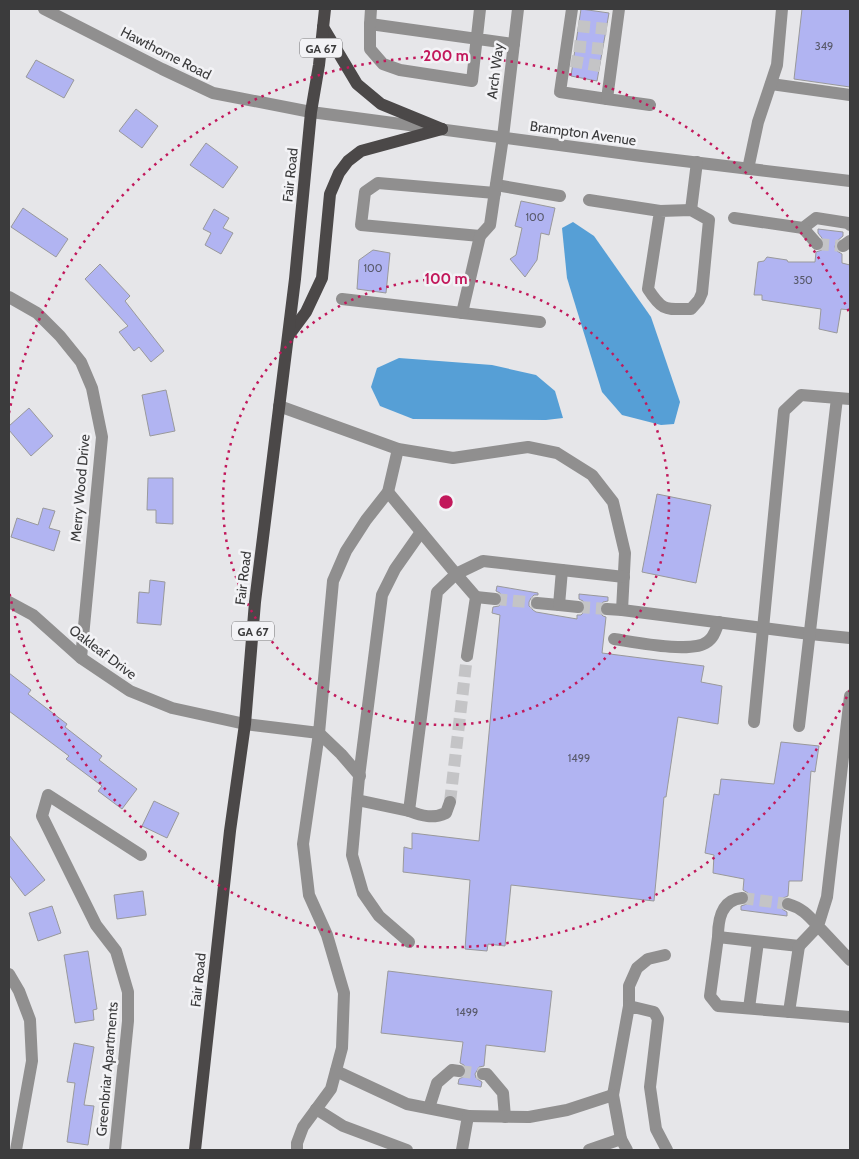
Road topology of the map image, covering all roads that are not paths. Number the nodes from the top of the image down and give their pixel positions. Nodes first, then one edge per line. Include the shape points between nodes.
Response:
1 (44, 9) edge
2 (325, 9) edge
3 (371, 9) edge
4 (480, 9) edge
5 (518, 9) edge
6 (572, 9) edge
7 (619, 9) edge
8 (782, 9) edge
9 (370, 24) junction
10 (323, 27) junction
11 (476, 39) junction
12 (514, 44) junction
13 (771, 84) junction
14 (850, 95) edge
15 (607, 100) junction
16 (650, 105) dead end
17 (312, 112) junction
18 (442, 129) junction
19 (503, 137) junction
20 (697, 162) junction
21 (748, 169) junction
22 (850, 181) edge
23 (495, 189) junction
24 (560, 196) dead end
25 (590, 200) dead end
26 (691, 210) junction
27 (660, 211) junction
28 (734, 218) dead end
29 (850, 225) edge
30 (804, 228) junction
31 (480, 236) junction
32 (817, 244) dead end
33 (9, 297) edge
34 (342, 299) dead end
35 (462, 313) junction
36 (540, 322) dead end
37 (288, 337) junction
38 (837, 398) junction
39 (850, 399) edge
40 (279, 406) junction
41 (398, 448) junction
42 (388, 492) junction
43 (421, 532) junction
44 (562, 570) junction
45 (456, 574) junction
46 (624, 576) junction
47 (476, 597) junction
48 (495, 599) tunnel mouth
49 (9, 602) edge
50 (537, 603) tunnel mouth
51 (559, 605) junction
52 (578, 606) tunnel mouth
53 (607, 609) tunnel mouth
54 (622, 610) junction
55 (719, 622) junction
56 (764, 628) junction
57 (810, 634) junction
58 (850, 638) edge
59 (614, 639) dead end
60 (466, 656) tunnel mouth
61 (81, 658) junction
62 (850, 696) edge
63 (754, 722) dead end
64 (245, 724) junction
65 (799, 726) dead end
66 (318, 733) junction
67 (360, 776) junction
68 (357, 800) junction
69 (450, 802) tunnel mouth
70 (409, 811) junction
71 (141, 855) dead end
72 (742, 898) tunnel mouth
73 (788, 904) tunnel mouth
74 (818, 926) junction
75 (718, 938) junction
76 (409, 942) dead end
77 (758, 942) junction
78 (799, 946) junction
79 (664, 956) dead end
80 (850, 958) edge
81 (9, 974) edge
82 (629, 1006) junction
83 (749, 1008) junction
84 (789, 1012) junction
85 (850, 1017) edge
86 (336, 1071) junction
87 (460, 1071) tunnel mouth
88 (483, 1074) tunnel mouth
89 (613, 1095) junction
90 (429, 1108) junction
91 (316, 1109) junction
92 (468, 1116) junction
93 (504, 1117) junction
94 (624, 1144) edge
95 (16, 1150) edge
96 (115, 1150) edge
97 (195, 1150) edge
98 (297, 1150) edge
99 (407, 1150) edge
100 (462, 1150) edge
101 (589, 1150) edge
102 (667, 1150) edge

1 - 17 street, Hawthorne Road via 212,93
2 - 10 main road, Fair Road / GA 67
3 - 9 street
4 - 11 street
5 - 12 street, Arch Way
6 - 15 street via 568,61 560,92
7 - 15 street via 611,30 605,67
8 - 13 street via 777,65
9 - 11 street
9 - 11 street via 370,49 383,64 400,70 472,81
10 - 17 main road, Fair Road / GA 67
10 - 18 main road via 357,84 382,104
11 - 12 street
12 - 19 street, Arch Way
13 - 14 street
13 - 21 street via 758,122
15 - 16 street
17 - 18 street, Brampton Avenue
17 - 37 main road, Fair Road / GA 67
18 - 19 street, Brampton Avenue
18 - 37 main road via 361,150 339,173 330,194 322,278 306,312
19 - 20 street, Brampton Avenue
19 - 23 street, Arch Way
20 - 21 street, Brampton Avenue
20 - 26 street
21 - 22 street, Brampton Avenue
23 - 24 street
23 - 31 street, Arch Way via 490,225
23 - 31 street via 378,183 365,192 361,225
25 - 27 street
26 - 27 street
26 - 27 street via 709,220 702,293 691,308 668,309 658,303 648,289
28 - 30 street
29 - 30 street via 816,218
30 - 32 street
31 - 35 street, Arch Way
33 - 61 street, Merry Wood Drive via 37,313 80,362 92,388 102,437
34 - 35 street
35 - 36 street
37 - 40 main road, Fair Road / GA 67
38 - 39 street
38 - 56 street via 801,395 784,411
38 - 57 street
40 - 41 street
40 - 64 main road, Fair Road / GA 67 via 255,602
41 - 42 street
41 - 46 street via 452,458 528,447 556,453 592,475 613,502 625,553
42 - 43 street
42 - 66 street via 346,551 333,581
43 - 45 street
43 - 67 street via 395,569 382,595
44 - 45 street via 483,561
44 - 46 street
44 - 51 street
45 - 47 street
45 - 70 street via 437,592
46 - 54 street
47 - 48 street
47 - 60 street
49 - 61 street, Oakleaf Drive via 33,615
50 - 51 street
51 - 52 street
53 - 54 street
54 - 55 street
55 - 56 street
55 - 59 street via 707,643 694,647
56 - 57 street
56 - 63 street
57 - 58 street
57 - 65 street
61 - 64 street, Oakleaf Drive via 139,695 172,708
62 - 74 street via 827,896
64 - 66 street, Oakleaf Drive
64 - 97 main road, Fair Road / GA 67
66 - 67 street
66 - 86 street via 302,844 310,895 328,935 344,993 342,1048
67 - 68 street
68 - 70 street
68 - 76 street via 352,855 363,893 379,916
69 - 70 street via 446,813 433,817
71 - 96 street, Greenbriar Apartments via 48,794 42,816 96,925 116,951 128,992
72 - 75 street via 730,902 720,917
73 - 74 street via 802,910
74 - 78 street
74 - 80 street
75 - 77 street
75 - 83 street via 710,996 718,1006
77 - 78 street
77 - 83 street
78 - 84 street
79 - 82 street via 648,958 638,968 629,986
81 - 95 street via 30,1020 32,1061
82 - 89 street
82 - 102 street via 654,1012 658,1019 650,1087 656,1129
83 - 84 street
84 - 85 street
86 - 90 street via 406,1104
86 - 91 street via 331,1089
87 - 90 street via 452,1070 437,1083
88 - 93 street via 487,1074 503,1093
89 - 93 street via 567,1110 529,1117
89 - 94 street
90 - 92 street
91 - 98 street via 303,1126
91 - 99 street via 343,1126
92 - 93 street
92 - 100 street
94 - 101 street

